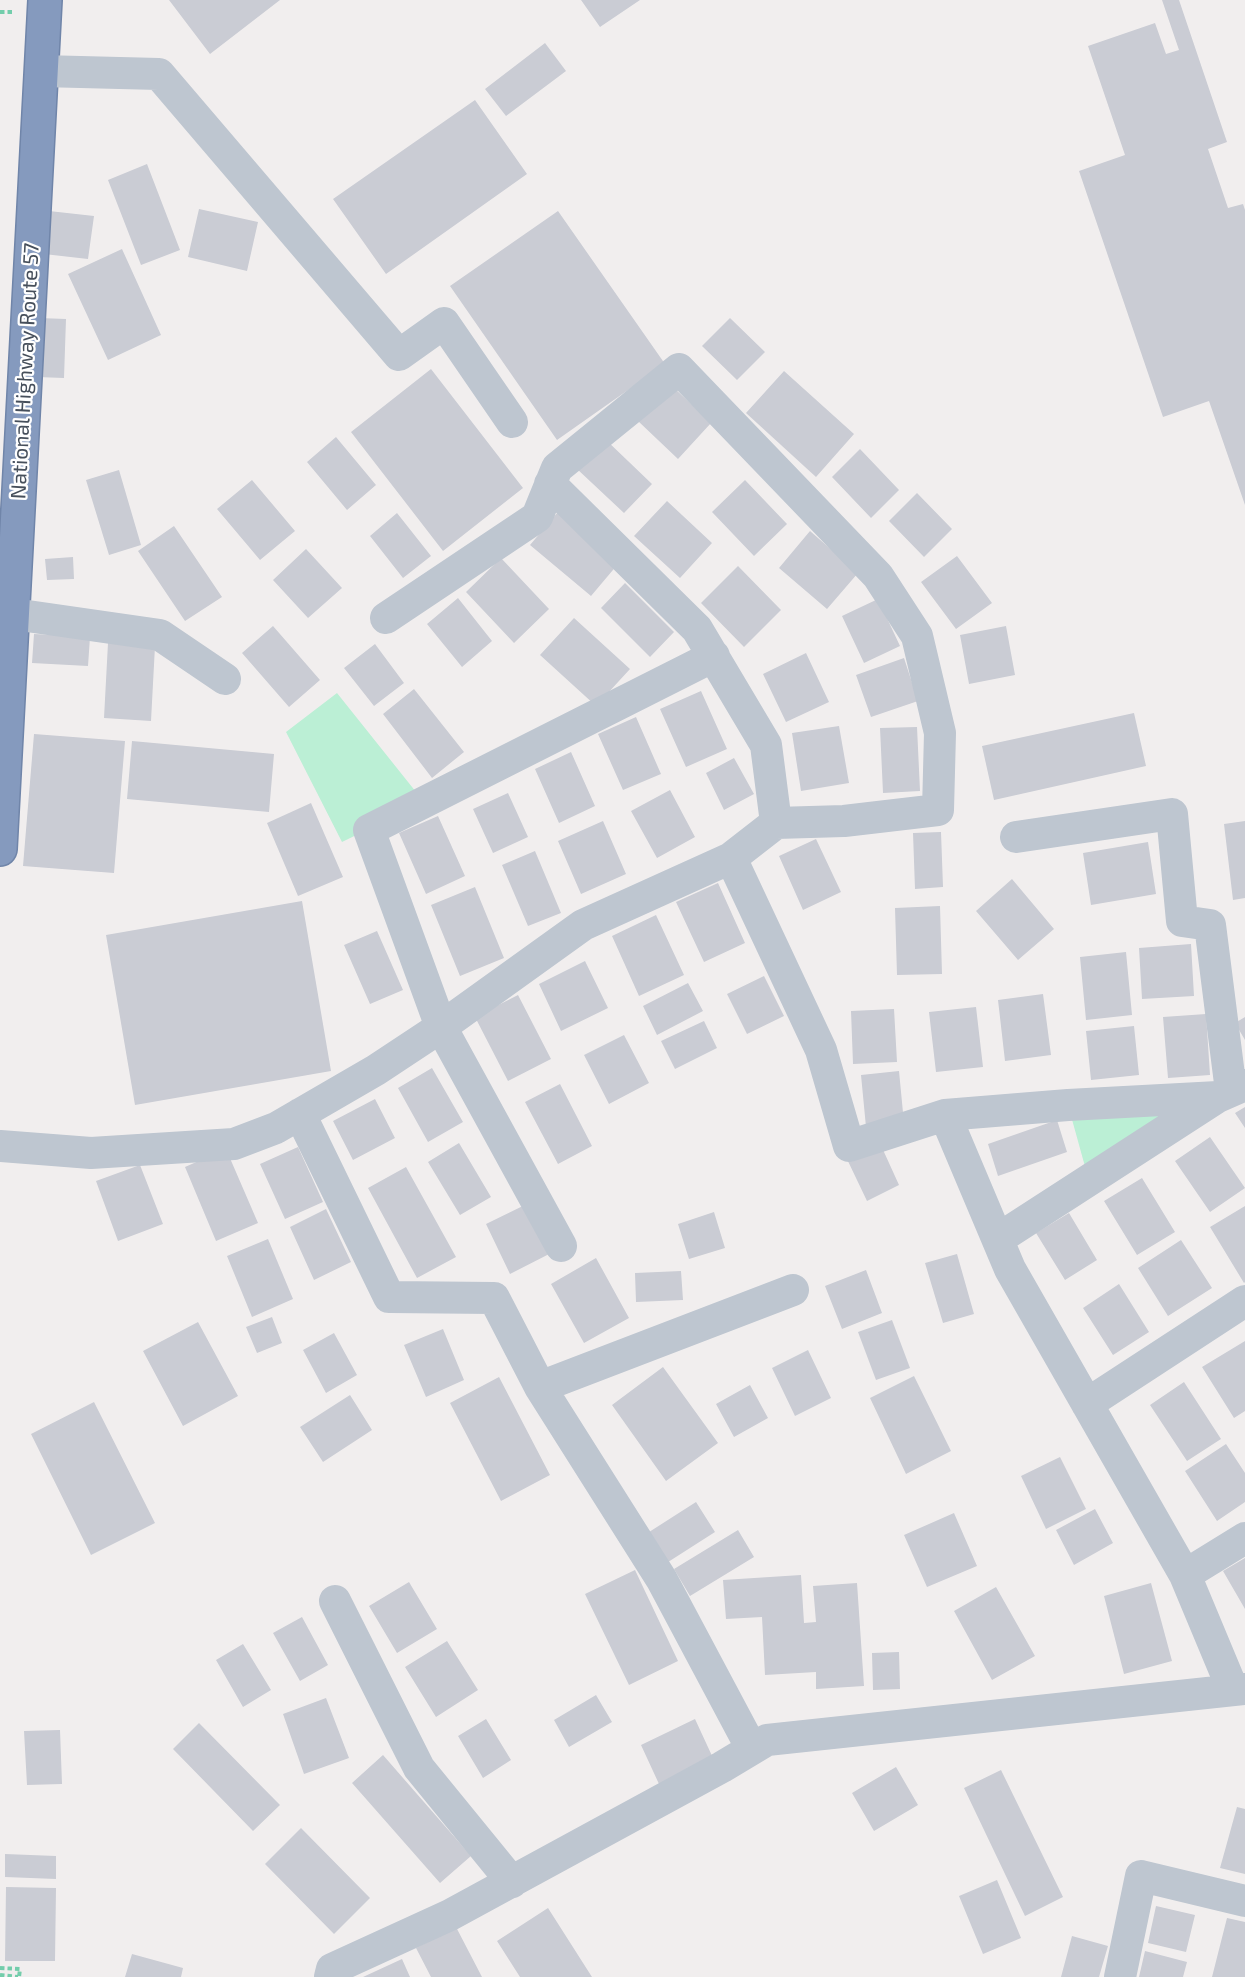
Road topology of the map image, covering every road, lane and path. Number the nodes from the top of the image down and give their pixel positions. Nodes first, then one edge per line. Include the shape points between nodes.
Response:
1 (45, 0) edge
2 (41, 71) junction
3 (512, 423) dead end
4 (550, 484) junction
5 (6, 612) edge
6 (386, 618) dead end
7 (714, 656) junction
8 (225, 679) dead end
9 (776, 824) junction
10 (1016, 837) dead end
11 (0, 849) edge
12 (731, 858) junction
13 (441, 1027) junction
14 (1231, 1091) edge
15 (300, 1114) junction
16 (945, 1115) junction
17 (0, 1146) edge
18 (998, 1239) junction
19 (561, 1246) dead end
20 (793, 1290) dead end
21 (1245, 1301) edge
22 (540, 1388) junction
23 (1087, 1404) junction
24 (1245, 1538) edge
25 (1185, 1575) junction
26 (335, 1601) dead end
27 (1239, 1689) edge
28 (752, 1749) junction
29 (512, 1882) junction
30 (1245, 1900) edge
31 (0, 1968) edge
32 (0, 1975) edge
33 (18, 1977) edge
34 (330, 1977) edge
35 (1120, 1977) edge

1 - 2 highway, National Highway Route 57
2 - 3 street via 159,74 399,355 444,323
2 - 5 highway, National Highway Route 57
4 - 6 street via 537,517
4 - 7 street via 697,629
4 - 9 street via 557,468 679,369 878,576 916,636 940,732 938,810
5 - 8 street via 160,635
5 - 11 highway, National Highway Route 57
7 - 9 street via 766,745
7 - 13 street via 369,830
9 - 12 street
10 - 14 street via 1172,814 1182,921 1210,925
12 - 13 street via 583,925
12 - 16 street via 821,1050 849,1146
13 - 15 street
13 - 19 street
14 - 16 street
14 - 18 street
15 - 17 street via 234,1144 91,1152
15 - 22 street via 389,1297 494,1298
16 - 18 street
18 - 23 street via 1010,1269
20 - 22 street
21 - 23 street
22 - 28 street via 662,1580
23 - 25 street
24 - 25 street
25 - 27 street
26 - 29 street via 419,1768
27 - 28 street via 766,1740
28 - 29 street
29 - 34 street via 450,1916 332,1969
30 - 35 street via 1141,1876
31 - 33 path via 20,1969
32 - 33 path

